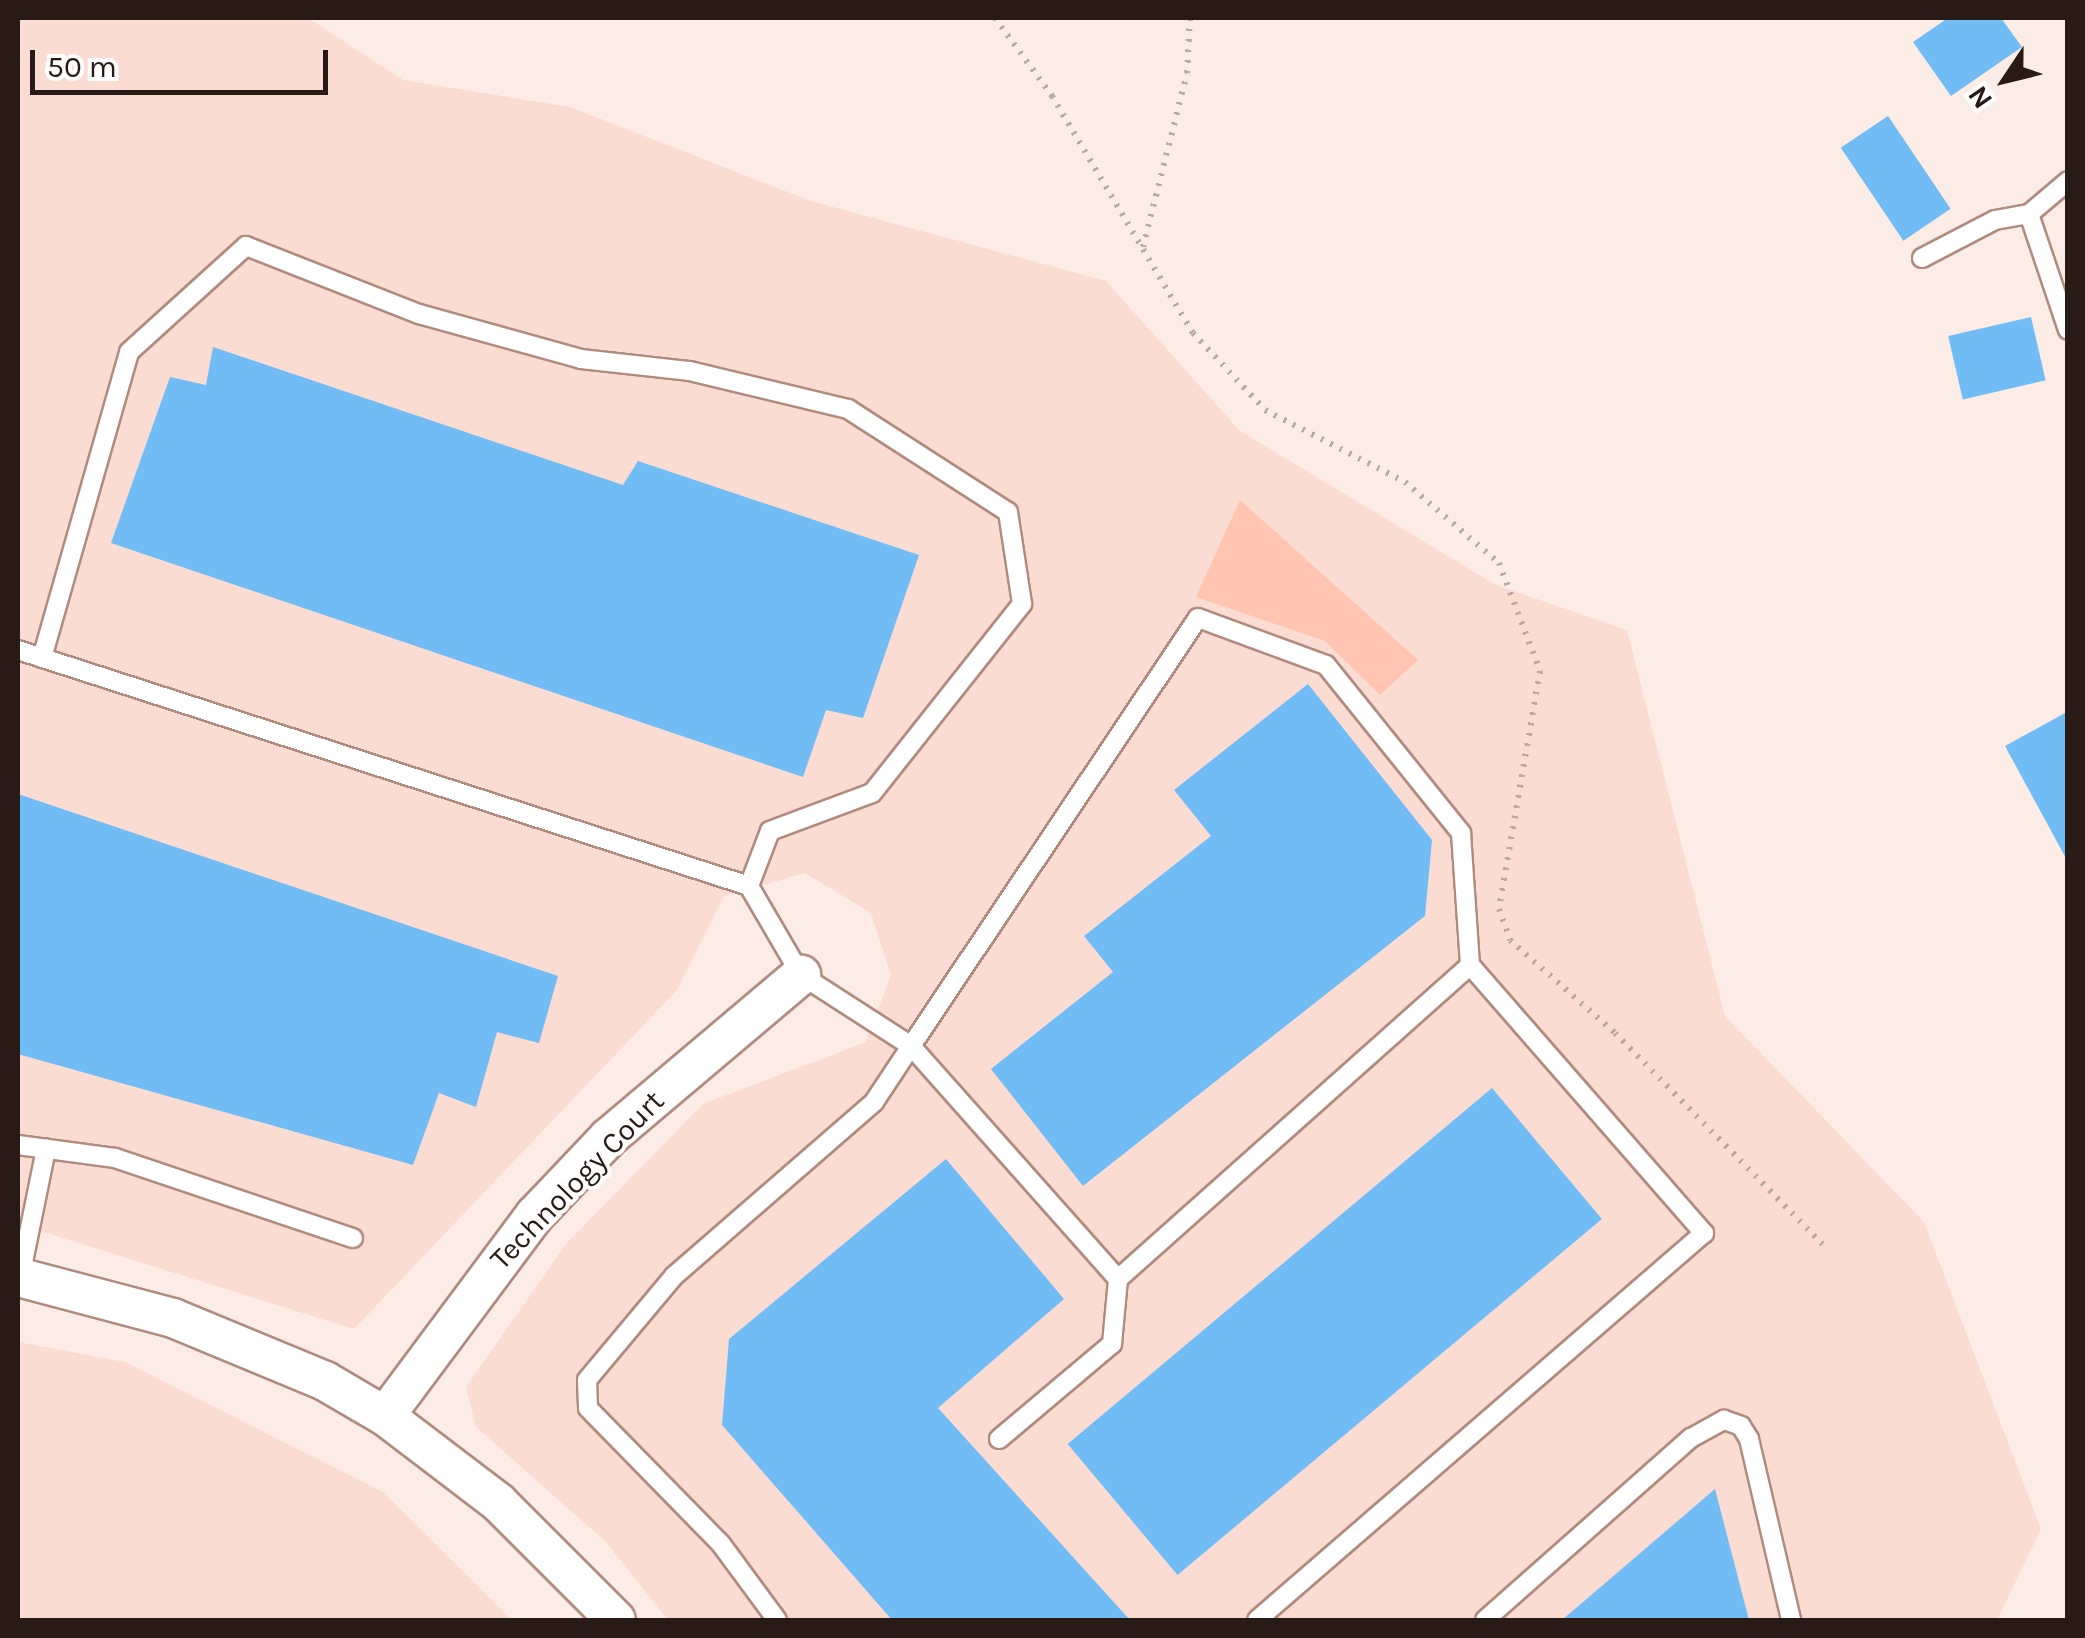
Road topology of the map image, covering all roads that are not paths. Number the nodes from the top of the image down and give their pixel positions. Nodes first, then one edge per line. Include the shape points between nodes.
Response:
1 (2068, 181) edge
2 (2029, 214) junction
3 (1922, 258) dead end
4 (2068, 330) edge
5 (18, 650) edge
6 (42, 658) junction
7 (749, 886) junction
8 (1470, 965) junction
9 (801, 975) junction
10 (911, 1046) junction
11 (18, 1145) edge
12 (46, 1149) junction
13 (353, 1238) dead end
14 (18, 1277) edge
15 (1118, 1279) junction
16 (385, 1416) junction
17 (1000, 1439) dead end
18 (616, 1620) edge
19 (777, 1620) edge
20 (1256, 1620) edge
21 (1486, 1620) edge
22 (1791, 1620) edge

1 - 2 lane
2 - 3 lane via 1996,220
2 - 4 lane
5 - 6 lane
6 - 7 lane
6 - 7 lane via 129,352 246,246 419,314 581,359 690,370 848,408 1008,512 1022,604 872,793 770,831
7 - 9 lane
8 - 10 lane via 1461,833 1326,664 1198,618
8 - 15 lane
8 - 20 lane via 1704,1233
9 - 10 lane
9 - 16 street, Technology Court via 608,1138 479,1284
10 - 15 lane
10 - 19 lane via 874,1102 674,1276 587,1380 588,1408 720,1544
11 - 12 lane
12 - 13 lane via 115,1158
12 - 14 lane
14 - 16 street via 204,1329 325,1381
15 - 17 lane via 1112,1344
16 - 18 street via 512,1515
21 - 22 lane via 1691,1438 1724,1420 1741,1426 1749,1438

